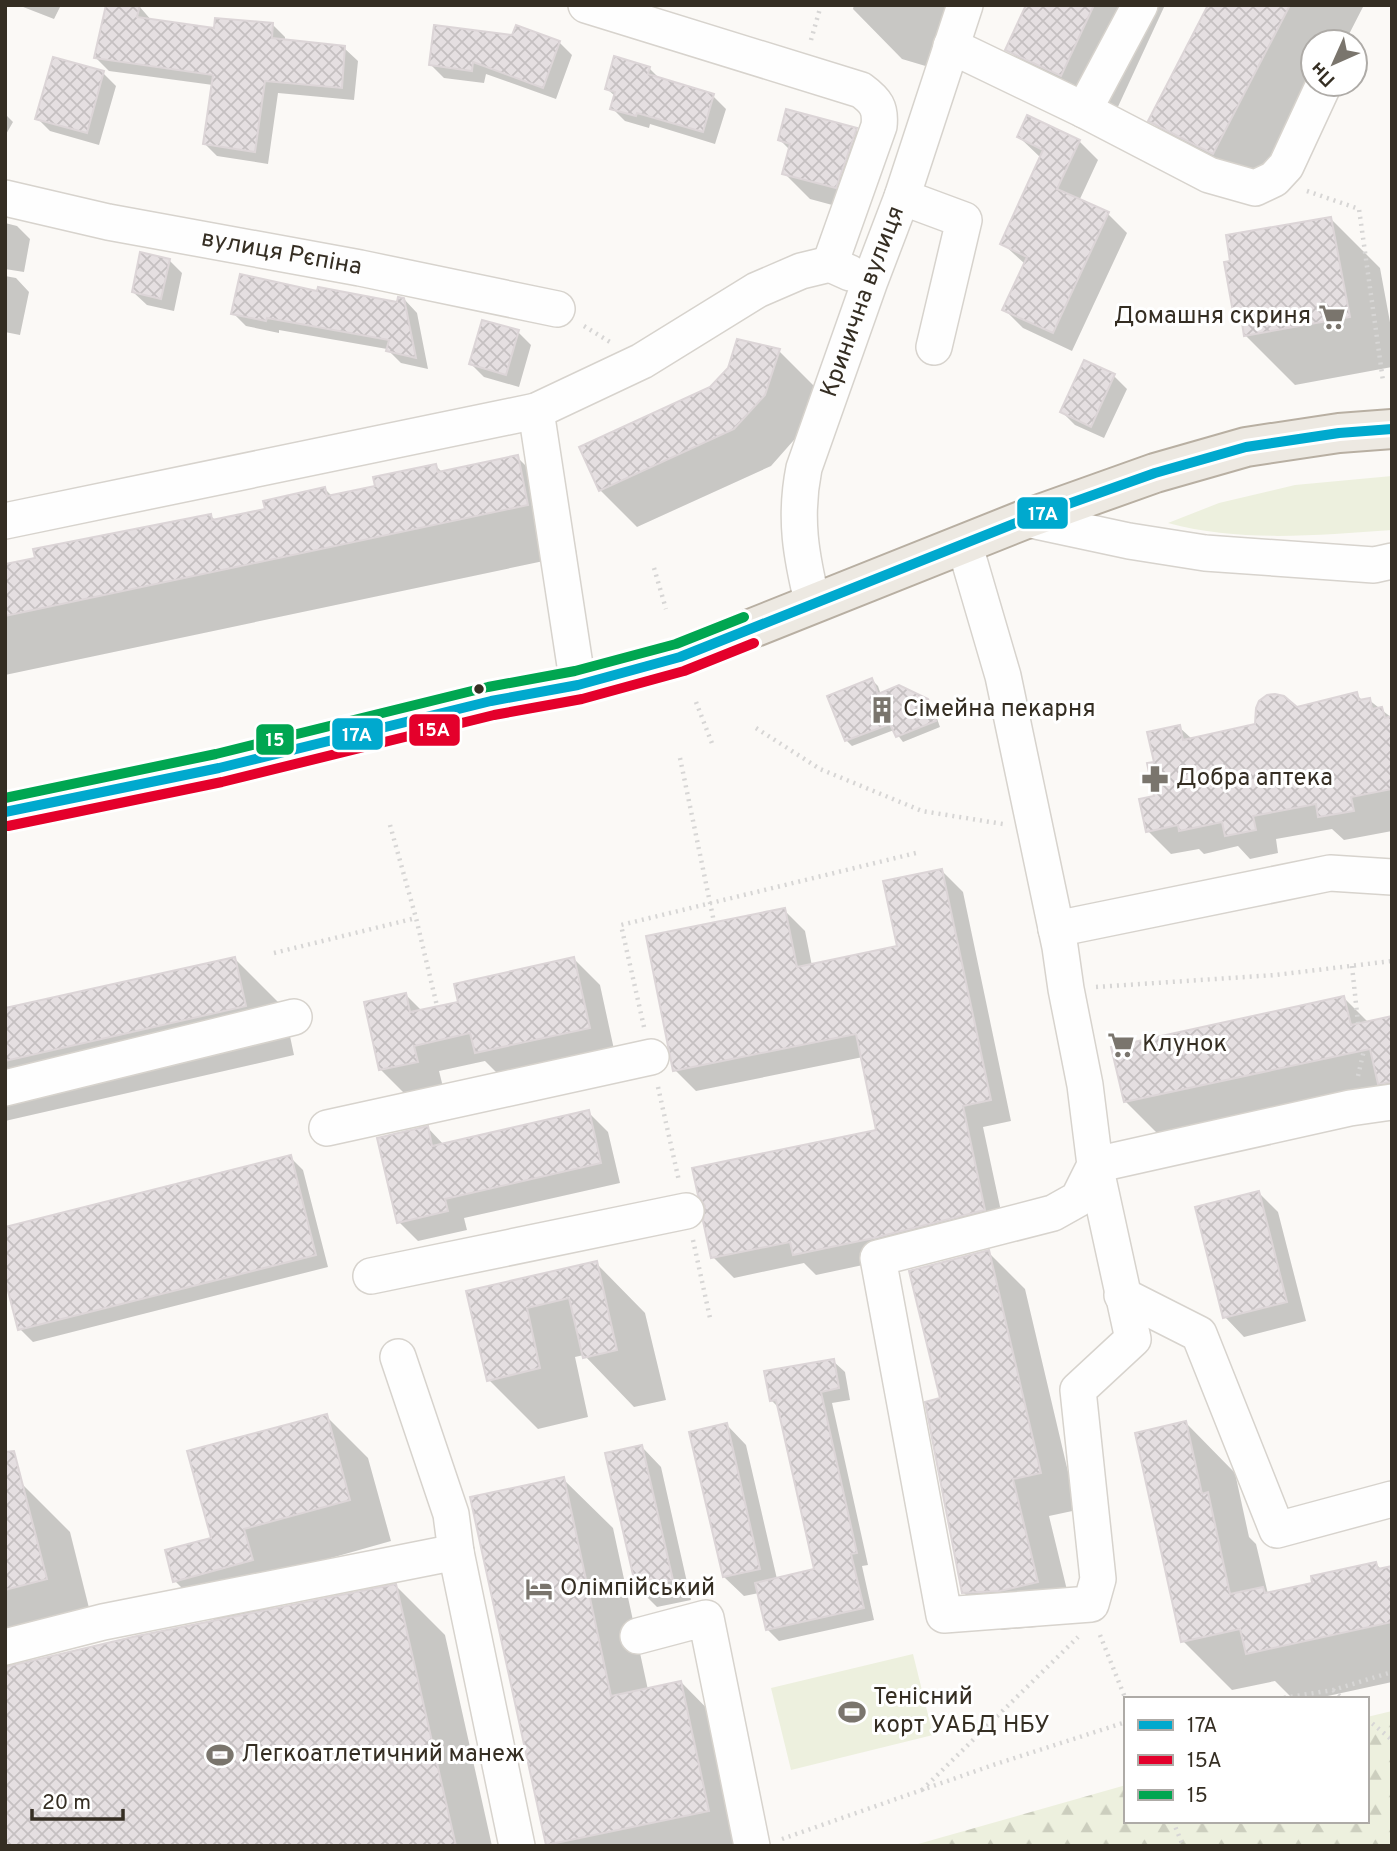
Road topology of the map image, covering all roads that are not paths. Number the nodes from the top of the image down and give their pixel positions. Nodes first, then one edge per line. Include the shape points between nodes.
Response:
1 (586, 5) edge
2 (964, 5) edge
3 (1140, 5) edge
4 (951, 46) junction
5 (1318, 98) edge
6 (1084, 110) junction
7 (902, 197) junction
8 (5, 198) edge
9 (830, 264) junction
10 (870, 281) junction
11 (557, 309) road end
12 (934, 347) dead end
13 (536, 411) junction
14 (1392, 429) edge
15 (1026, 519) junction
16 (5, 521) edge
17 (964, 543) junction
18 (1392, 561) edge
19 (813, 605) junction
20 (578, 685) junction
21 (5, 812) edge
22 (1392, 877) edge
23 (1056, 929) junction
24 (293, 1017) dead end
25 (651, 1057) dead end
26 (5, 1088) edge
27 (1392, 1102) edge
28 (327, 1128) dead end
29 (1095, 1165) junction
30 (686, 1211) dead end
31 (371, 1276) dead end
32 (1122, 1295) junction
33 (398, 1357) dead end
34 (1392, 1499) edge
35 (456, 1552) junction
36 (638, 1636) dead end
37 (5, 1647) edge
38 (763, 1844) edge
39 (517, 1846) edge

1 - 9 street via 862,90 875,101 879,127
2 - 4 street, Кринична вулиця
3 - 6 street
4 - 6 street
4 - 7 street, Кринична вулиця
5 - 6 street via 1286,166 1274,179 1255,188 1209,175
7 - 10 street, Кринична вулиця
7 - 12 street via 964,220
8 - 11 street, вулиця Рєпіна
9 - 10 street
9 - 13 street via 757,290 642,362
10 - 19 street, Кринична вулиця via 812,441 799,495 802,561
13 - 16 street
13 - 20 street
14 - 15 main road via 1246,447 1154,473
15 - 17 main road
15 - 18 street via 1205,553 1374,565
17 - 19 main road
17 - 23 street via 1003,676
19 - 20 main road via 680,657
20 - 21 main road
22 - 23 street via 1330,873
23 - 29 street via 1086,1085
24 - 26 street
25 - 28 street
27 - 29 street
29 - 32 street
29 - 32 street via 1078,1199 1053,1213 878,1258 944,1615 1090,1606 1098,1579 1078,1390 1133,1339
30 - 31 street
32 - 34 street via 1199,1334 1277,1530
33 - 35 street via 451,1514
35 - 37 street via 103,1622
35 - 39 street
36 - 38 street via 706,1618

